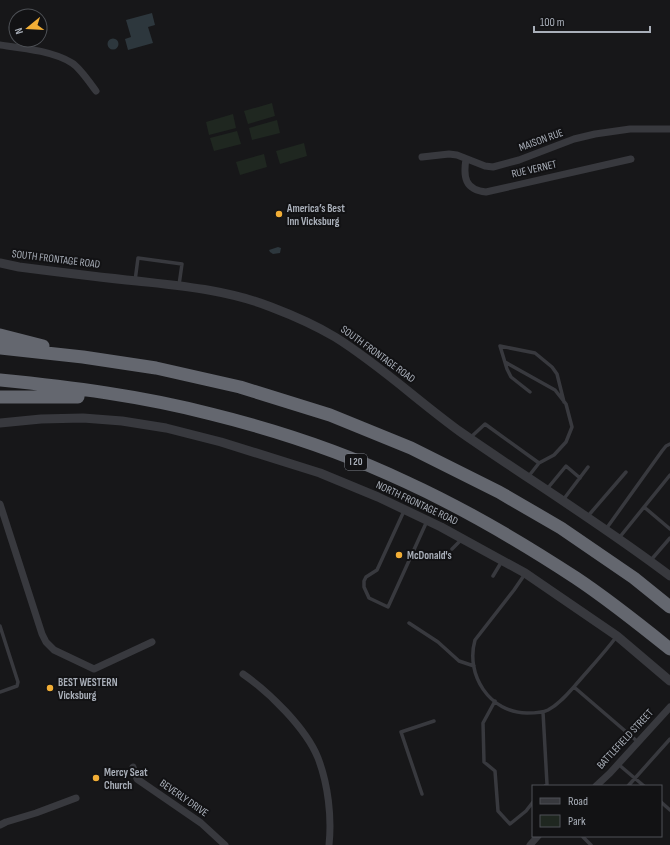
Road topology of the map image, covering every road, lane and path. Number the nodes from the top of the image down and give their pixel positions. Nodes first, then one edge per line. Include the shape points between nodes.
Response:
1 (0, 45) edge
2 (96, 91) dead end
3 (670, 129) edge
4 (422, 157) dead end
5 (466, 159) junction
6 (631, 159) dead end
7 (0, 263) edge
8 (136, 281) junction
9 (179, 286) junction
10 (0, 335) edge
11 (0, 348) edge
12 (83, 357) junction
13 (505, 362) junction
14 (0, 380) edge
15 (530, 392) dead end
16 (0, 397) edge
17 (151, 400) junction
18 (564, 402) junction
19 (0, 423) edge
20 (470, 438) junction
21 (670, 444) edge
22 (539, 463) junction
23 (588, 467) dead end
24 (626, 472) dead end
25 (670, 475) edge
26 (527, 478) junction
27 (580, 478) junction
28 (546, 490) junction
29 (563, 501) junction
30 (0, 504) edge
31 (644, 507) junction
32 (405, 510) junction
33 (588, 517) junction
34 (428, 520) junction
35 (670, 529) edge
36 (606, 530) junction
37 (463, 538) junction
38 (670, 538) edge
39 (619, 539) junction
40 (452, 549) dead end
41 (503, 560) junction
42 (650, 560) junction
43 (525, 573) junction
44 (493, 576) dead end
45 (670, 576) edge
46 (670, 606) edge
47 (410, 623) dead end
48 (0, 626) edge
49 (617, 636) junction
50 (152, 642) dead end
51 (670, 649) edge
52 (474, 666) junction
53 (243, 674) dead end
54 (670, 681) edge
55 (574, 687) junction
56 (0, 692) edge
57 (495, 701) junction
58 (670, 707) edge
59 (543, 712) junction
60 (434, 721) dead end
61 (670, 739) edge
62 (638, 742) junction
63 (618, 764) junction
64 (133, 767) dead end
65 (635, 778) junction
66 (546, 785) edge
67 (597, 785) edge
68 (629, 785) edge
69 (643, 785) edge
70 (422, 794) dead end
71 (76, 798) dead end
72 (532, 803) edge
73 (662, 803) edge
74 (670, 810) edge
75 (0, 825) edge
76 (537, 837) edge
77 (583, 837) edge
78 (225, 845) edge
79 (329, 845) edge
80 (530, 845) edge
81 (591, 845) edge

1 - 2 street via 57,56 73,63
3 - 5 street, MAISON RUE via 630,129 595,134 493,167
4 - 5 street, MAISON RUE via 449,154
5 - 6 street, RUE VERNET via 468,183 477,191 486,192
7 - 8 street, SOUTH FRONTAGE ROAD
8 - 9 street, SOUTH FRONTAGE ROAD
8 - 9 lane via 138,258 182,264
9 - 20 street, SOUTH FRONTAGE ROAD via 256,302 333,336
10 - 12 highway
11 - 12 highway
12 - 46 highway via 156,368 240,387 330,415 411,448 499,492 561,528
13 - 15 lane via 511,377
13 - 18 lane via 555,390
13 - 18 lane via 500,346 535,353 557,374
14 - 17 highway, I 20
16 - 17 highway via 71,396
17 - 51 highway, I 20 via 287,436 405,481 516,540 621,610
18 - 22 lane via 572,427 566,442 554,455
19 - 32 street, NORTH FRONTAGE ROAD via 83,418 166,428 320,473
20 - 22 lane via 486,424
20 - 26 street, SOUTH FRONTAGE ROAD
21 - 36 lane via 662,451
22 - 26 lane
23 - 27 lane
24 - 33 lane
25 - 31 lane
26 - 28 street, SOUTH FRONTAGE ROAD
27 - 28 lane via 566,466
27 - 29 lane
28 - 29 street, SOUTH FRONTAGE ROAD
29 - 33 street, SOUTH FRONTAGE ROAD
30 - 50 street via 38,621 46,642 54,650 94,669
31 - 35 lane
31 - 39 lane
32 - 34 street, NORTH FRONTAGE ROAD
32 - 34 lane via 377,570 369,574 364,581 370,598 388,606
33 - 36 street, SOUTH FRONTAGE ROAD
34 - 37 street, NORTH FRONTAGE ROAD
36 - 39 street, SOUTH FRONTAGE ROAD
37 - 40 lane
37 - 41 street, NORTH FRONTAGE ROAD
38 - 42 lane
39 - 42 street, SOUTH FRONTAGE ROAD
41 - 43 street, NORTH FRONTAGE ROAD
41 - 44 lane
42 - 45 street, SOUTH FRONTAGE ROAD
43 - 49 street, NORTH FRONTAGE ROAD
43 - 52 lane via 475,640 472,657
47 - 52 lane via 438,642 459,661
48 - 56 lane via 18,682 17,686
49 - 54 street, NORTH FRONTAGE ROAD
49 - 55 lane
52 - 57 lane via 486,695
53 - 79 street via 260,685 282,708 303,732 318,757 328,803
55 - 59 lane via 556,706
55 - 62 lane
57 - 59 lane via 520,713
57 - 72 lane via 483,723 484,762 495,771 498,811 510,824
58 - 62 street, BATTLEFIELD STREET
59 - 66 lane
60 - 70 lane via 401,732
61 - 65 lane
62 - 63 street, BATTLEFIELD STREET
63 - 65 lane
63 - 67 street, BATTLEFIELD STREET
64 - 78 street, BEVERLY DRIVE via 137,779 201,823
65 - 68 lane
65 - 69 lane
71 - 75 street
73 - 74 lane
76 - 80 street
77 - 81 lane

